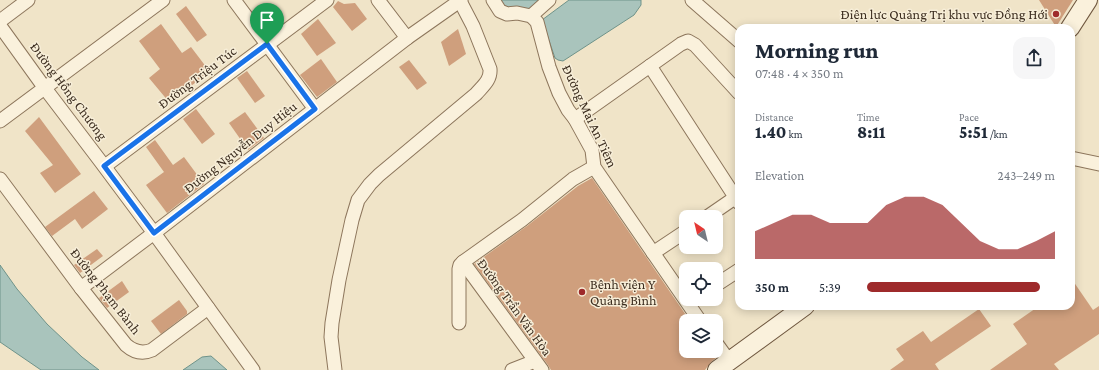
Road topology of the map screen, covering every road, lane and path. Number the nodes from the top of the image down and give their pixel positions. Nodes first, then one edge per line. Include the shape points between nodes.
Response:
1 (28, 0) edge
2 (163, 0) edge
3 (234, 0) edge
4 (327, 0) edge
5 (378, 0) edge
6 (460, 0) edge
7 (493, 0) edge
8 (549, 0) edge
9 (692, 0) edge
10 (1088, 0) edge
11 (531, 16) junction
12 (0, 21) edge
13 (1073, 24) edge
14 (0, 26) edge
15 (407, 38) junction
16 (735, 38) edge
17 (267, 44) junction
18 (650, 66) junction
19 (44, 87) junction
20 (735, 89) edge
21 (315, 109) junction
22 (575, 119) junction
23 (0, 121) edge
24 (1075, 159) edge
25 (1099, 164) edge
26 (104, 166) junction
27 (594, 167) junction
28 (0, 179) edge
29 (735, 194) edge
30 (735, 201) edge
31 (719, 210) edge
32 (154, 233) junction
33 (679, 236) edge
34 (653, 253) junction
35 (463, 262) junction
36 (735, 273) edge
37 (723, 280) edge
38 (679, 285) edge
39 (82, 288) junction
40 (208, 308) junction
41 (800, 310) edge
42 (459, 323) dead end
43 (538, 366) edge
44 (723, 366) edge
45 (252, 370) edge
46 (335, 370) edge
47 (512, 370) edge

1 - 12 street
2 - 19 street
3 - 17 street
4 - 17 street, Đường Triệu Túc
5 - 15 street
6 - 15 street, Đường Nguyễn Duy Hiệu
6 - 46 street via 490,69 488,81 476,94 379,175 358,200 332,322 330,337
7 - 11 street via 500,11 507,14
8 - 11 street
9 - 16 street
10 - 13 main road
11 - 22 street, Đường Mai An Tiêm via 537,22 559,93
14 - 19 street, Đường Hồng Chương
15 - 21 street, Đường Nguyễn Duy Hiệu
17 - 21 street
17 - 26 street, Đường Triệu Túc
18 - 20 street via 688,41 695,45
18 - 22 street
18 - 29 street
19 - 23 street
19 - 26 street, Đường Hồng Chương
21 - 32 street, Đường Nguyễn Duy Hiệu
22 - 27 street, Đường Mai An Tiêm via 592,150
24 - 25 street
26 - 32 street, Đường Hồng Chương
27 - 34 street, Đường Mai An Tiêm
27 - 35 street via 573,179 522,220
28 - 39 street, Đường Phạm Bành
30 - 31 street
32 - 39 street, Đường Nguyễn Duy Hiệu
32 - 40 street, Đường Hồng Chương
33 - 34 street
34 - 38 street, Đường Mai An Tiêm
35 - 42 street via 459,269
35 - 43 street, Đường Trần Văn Hòa
36 - 37 street
39 - 40 street, Đường Phạm Bành via 126,345 138,352 146,353 152,350
40 - 45 street, Đường Hồng Chương
41 - 44 main road
43 - 47 street

